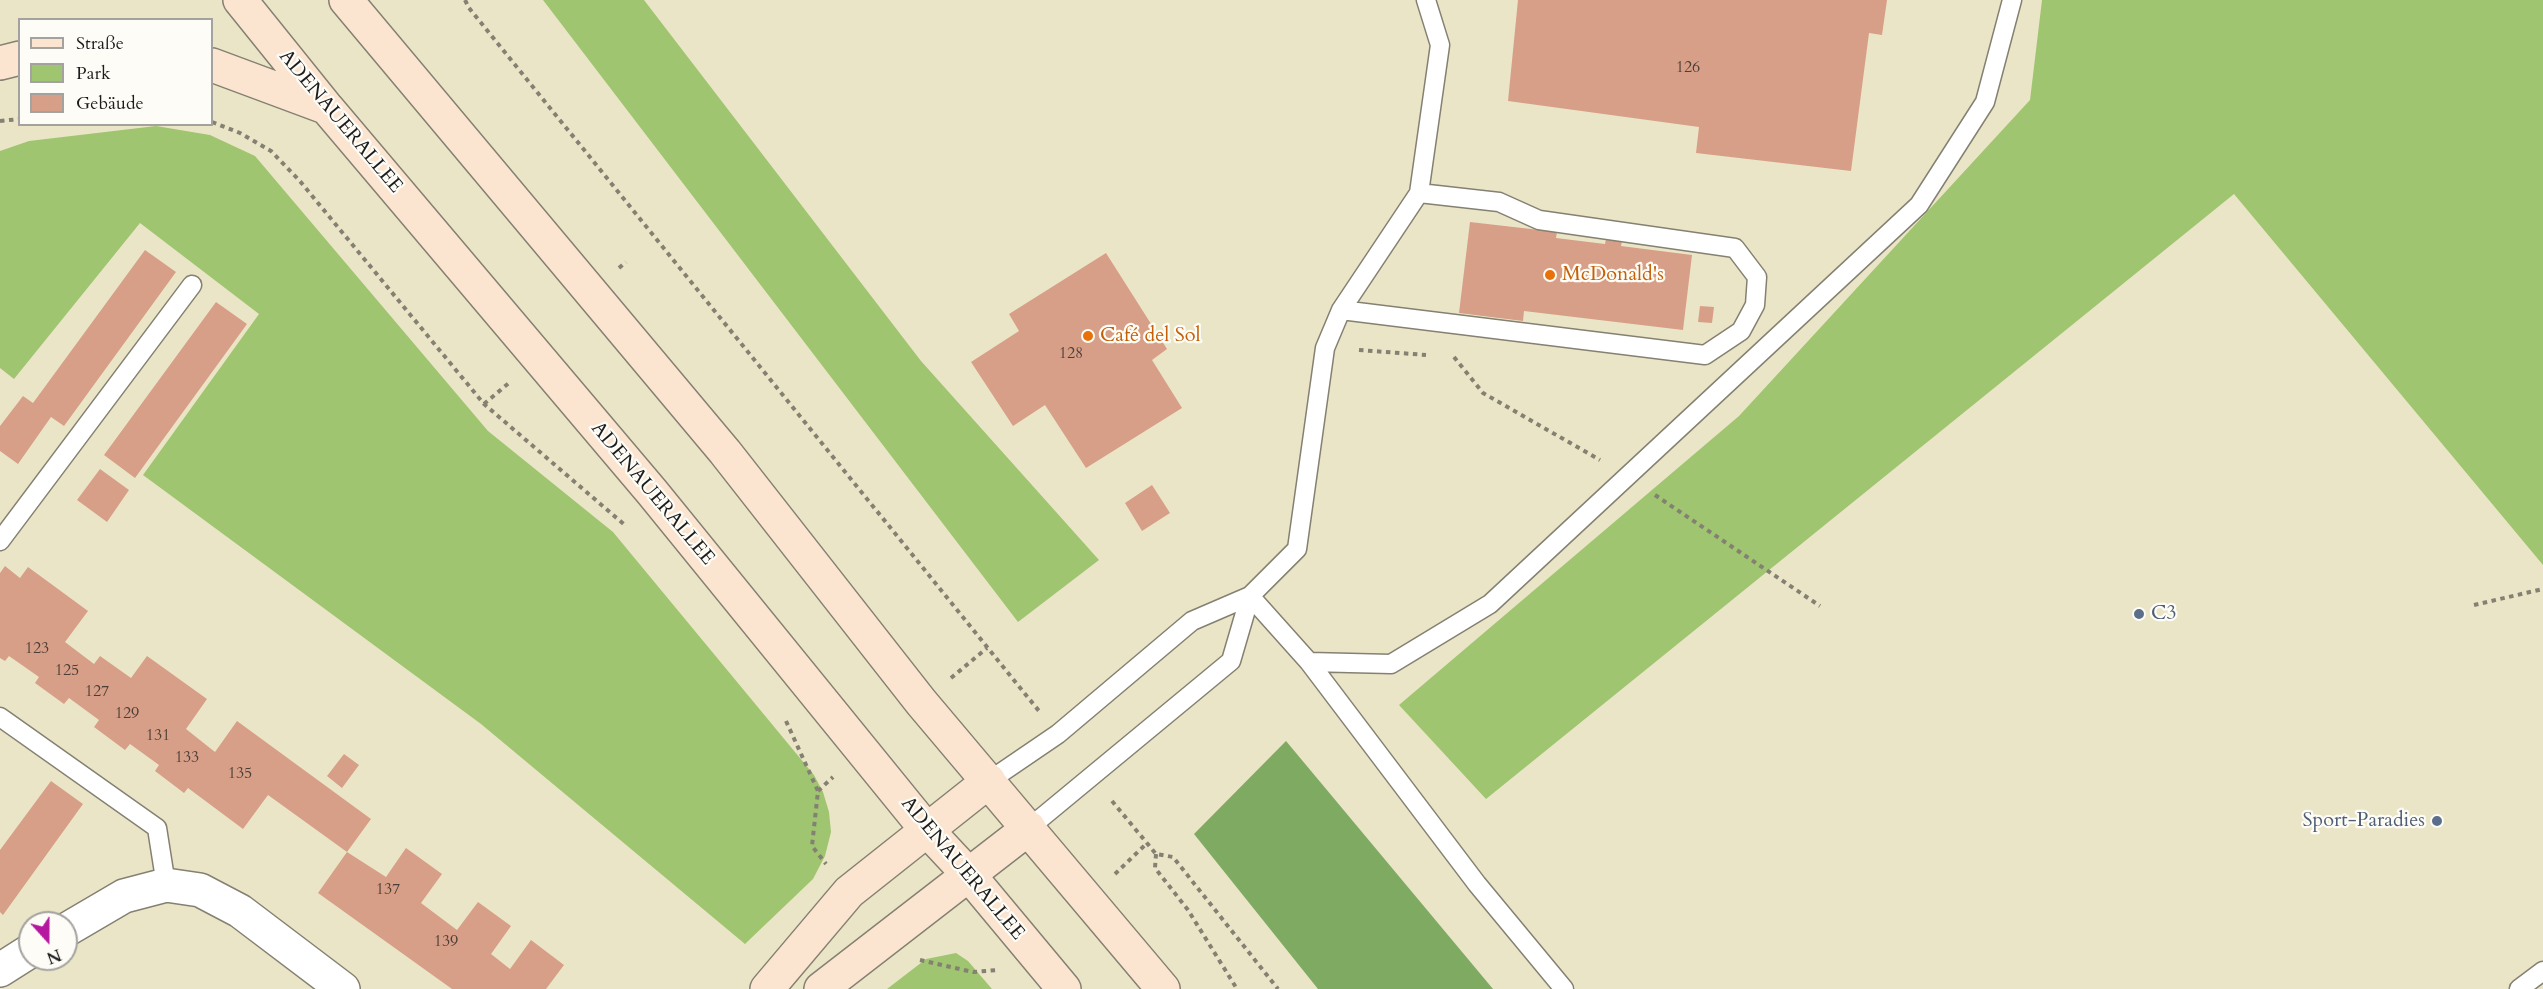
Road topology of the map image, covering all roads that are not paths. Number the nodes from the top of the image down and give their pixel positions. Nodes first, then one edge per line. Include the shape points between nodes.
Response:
1 (240, 0) edge
2 (346, 0) edge
3 (378, 0) edge
4 (1426, 0) edge
5 (2012, 0) edge
6 (389, 52) junction
7 (18, 58) edge
8 (0, 63) edge
9 (213, 65) edge
10 (327, 108) junction
11 (1419, 193) junction
12 (192, 285) dead end
13 (1341, 310) junction
14 (0, 541) edge
15 (1250, 596) junction
16 (1309, 662) junction
17 (0, 717) edge
18 (989, 781) junction
19 (1029, 828) junction
20 (926, 829) junction
21 (969, 875) junction
22 (166, 885) junction
23 (78, 923) edge
24 (18, 959) edge
25 (0, 970) edge
26 (2543, 971) edge
27 (343, 989) edge
28 (767, 989) edge
29 (821, 989) edge
30 (1064, 989) edge
31 (1163, 989) edge
32 (1564, 989) edge
33 (2519, 989) edge

1 - 10 main road, ADENAUERALLEE
2 - 6 main road
3 - 6 main road
4 - 11 lane via 1440,45
5 - 16 lane via 1985,102 1919,205 1490,604 1391,664
6 - 18 main road via 725,452 921,702
7 - 8 main road
9 - 10 main road
10 - 20 main road, ADENAUERALLEE via 652,492
11 - 13 lane
11 - 13 lane via 1499,202 1539,220 1735,248 1757,277 1755,305 1741,331 1705,355
12 - 14 lane
13 - 15 lane via 1325,348 1297,549
15 - 16 lane
15 - 18 lane via 1192,621 1058,734
15 - 19 lane via 1231,661
16 - 32 lane via 1477,884
17 - 22 lane via 157,828
18 - 19 main road
18 - 20 main road
19 - 21 main road
19 - 31 main road
20 - 21 main road, ADENAUERALLEE
20 - 28 main road via 849,892
21 - 29 main road
21 - 30 main road, ADENAUERALLEE
22 - 23 street via 124,897
22 - 27 street via 200,890 240,911
24 - 25 street
26 - 33 lane

